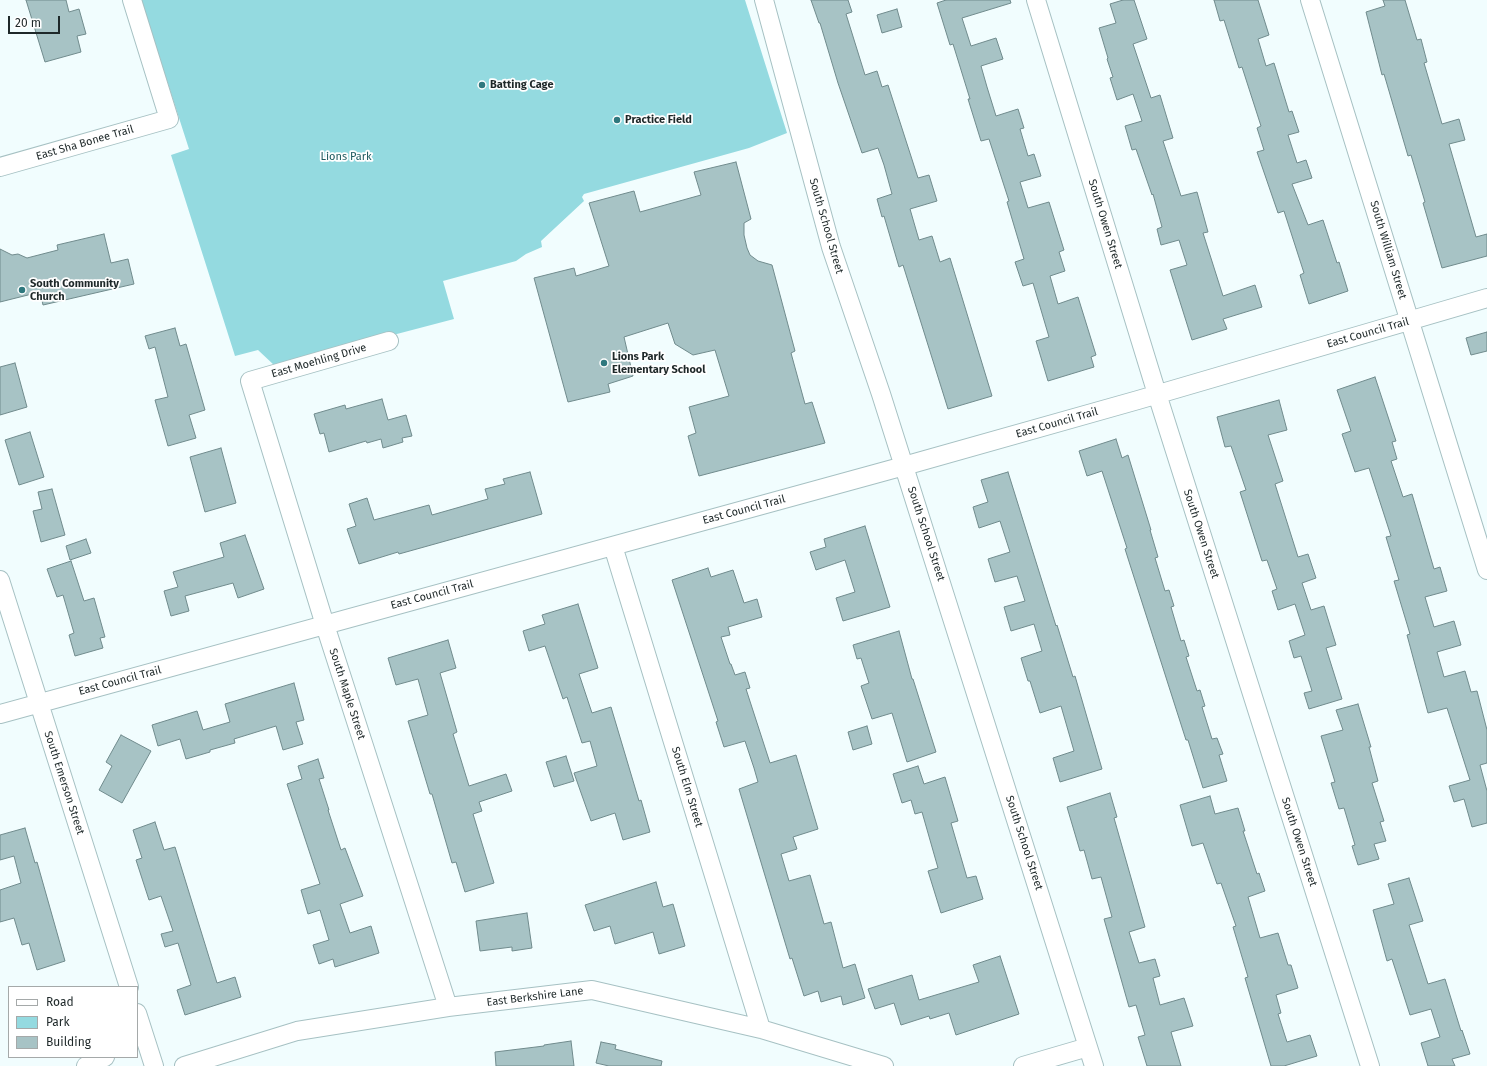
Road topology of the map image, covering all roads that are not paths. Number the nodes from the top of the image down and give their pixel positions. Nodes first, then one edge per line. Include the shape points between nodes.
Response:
1 (132, 0) edge
2 (764, 0) edge
3 (1036, 0) edge
4 (1310, 0) edge
5 (0, 167) edge
6 (1487, 298) edge
7 (1410, 321) junction
8 (389, 341) dead end
9 (250, 381) joint
10 (1157, 394) junction
11 (904, 466) junction
12 (613, 546) junction
13 (1487, 570) edge
14 (0, 580) edge
15 (325, 625) junction
16 (39, 703) junction
17 (0, 714) edge
18 (129, 986) edge
19 (448, 1007) junction
20 (138, 1020) edge
21 (761, 1029) junction
22 (141, 1041) edge
23 (1088, 1047) junction
24 (103, 1058) edge
25 (86, 1066) edge
26 (154, 1066) edge
27 (184, 1066) edge
28 (884, 1066) edge
29 (1023, 1066) edge
30 (1094, 1066) edge
31 (1370, 1066) edge

1 - 5 street, East Sha Bonee Trail via 169,119
2 - 11 street, South School Street via 831,247
3 - 10 street, South Owen Street
4 - 7 street, South William Street
6 - 7 street, East Council Trail
7 - 10 street, East Council Trail
7 - 13 street, South William Street
8 - 9 street, East Moehling Drive
9 - 15 street, South Maple Street
10 - 11 street, East Council Trail
10 - 31 street, South Owen Street
11 - 12 street, East Council Trail
11 - 23 street, South School Street
12 - 15 street, East Council Trail
12 - 21 street, South Elm Street
14 - 16 street, South Emerson Street
15 - 16 street, East Council Trail
15 - 19 street, South Maple Street
16 - 17 street, East Council Trail
16 - 18 street, South Emerson Street
19 - 21 street, East Berkshire Lane via 592,990
19 - 27 street, East Berkshire Lane via 297,1031
20 - 22 street
21 - 28 street, East Berkshire Lane
22 - 26 street
23 - 29 street
23 - 30 street, South School Street
24 - 25 street

